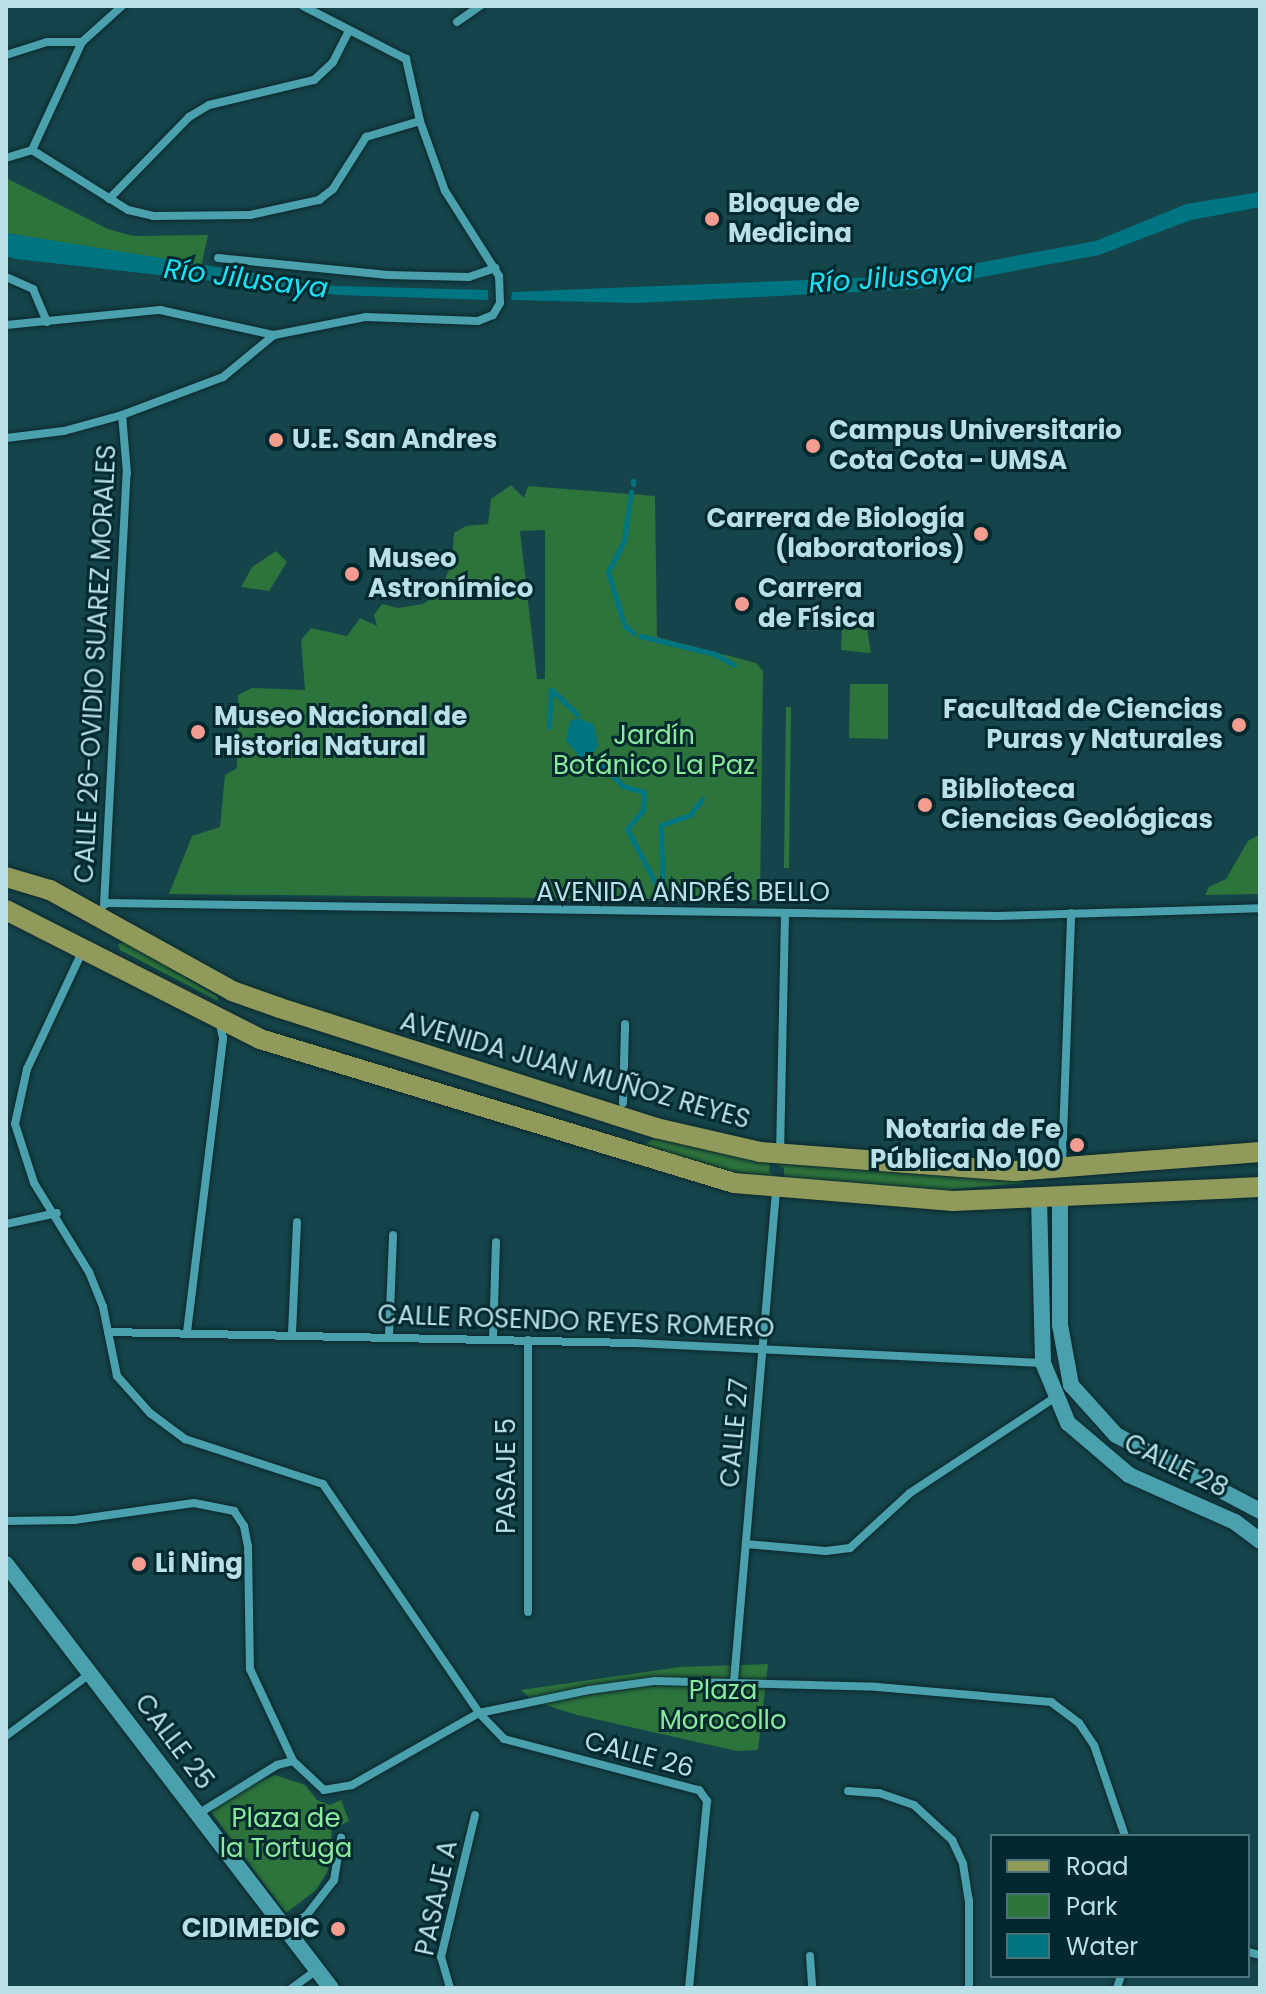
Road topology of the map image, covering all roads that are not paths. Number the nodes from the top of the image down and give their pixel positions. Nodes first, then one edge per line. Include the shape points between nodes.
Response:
1 (122, 6) edge
2 (303, 6) edge
3 (480, 6) edge
4 (457, 22) dead end
5 (348, 32) junction
6 (82, 42) junction
7 (6, 55) edge
8 (420, 121) junction
9 (32, 150) junction
10 (6, 158) edge
11 (109, 199) junction
12 (218, 258) dead end
13 (495, 268) junction
14 (6, 277) edge
15 (47, 322) junction
16 (6, 325) edge
17 (274, 335) junction
18 (122, 415) junction
19 (6, 438) edge
20 (6, 877) edge
21 (1260, 908) edge
22 (103, 909) junction
23 (6, 910) edge
24 (1071, 913) junction
25 (785, 914) junction
26 (85, 945) junction
27 (232, 991) junction
28 (219, 1021) junction
29 (625, 1024) dead end
30 (623, 1103) dead end
31 (1260, 1152) edge
32 (780, 1154) junction
33 (1062, 1169) junction
34 (1260, 1187) edge
35 (776, 1189) junction
36 (1039, 1198) junction
37 (1060, 1198) junction
38 (57, 1213) junction
39 (297, 1222) dead end
40 (6, 1224) edge
41 (393, 1235) dead end
42 (496, 1242) dead end
43 (108, 1332) junction
44 (187, 1332) junction
45 (292, 1333) junction
46 (389, 1336) junction
47 (493, 1338) junction
48 (528, 1340) junction
49 (762, 1348) junction
50 (1064, 1358) junction
51 (1043, 1363) junction
52 (1071, 1385) junction
53 (1054, 1398) junction
54 (1260, 1511) edge
55 (6, 1521) edge
56 (1260, 1540) edge
57 (746, 1544) junction
58 (6, 1564) edge
59 (528, 1612) dead end
60 (91, 1673) junction
61 (734, 1681) junction
62 (479, 1713) junction
63 (6, 1736) edge
64 (293, 1761) junction
65 (848, 1791) dead end
66 (198, 1814) junction
67 (475, 1815) dead end
68 (1124, 1834) edge
69 (341, 1838) dead end
70 (286, 1927) junction
71 (810, 1956) dead end
72 (318, 1970) junction
73 (292, 1988) edge
74 (331, 1988) edge
75 (450, 1988) edge
76 (689, 1988) edge
77 (812, 1988) edge
78 (969, 1988) edge

1 - 6 street
2 - 5 street
3 - 4 street
5 - 8 street via 406,59
5 - 11 street via 333,62 314,80 209,105 189,117
6 - 7 street via 47,42
6 - 9 street
8 - 11 street via 366,137 333,189 311,203 250,215 153,216
8 - 13 street via 453,210
9 - 10 street
9 - 11 street
12 - 13 street via 388,275 469,277
13 - 17 street via 500,303 493,315 478,321 366,317
14 - 15 street via 33,289
15 - 16 street
15 - 17 street via 160,310
17 - 18 street via 223,377
18 - 19 street via 64,431
18 - 22 street, CALLE 26-OVIDIO SUAREZ MORALES via 127,473
20 - 22 main road, AVENIDA JUAN MUÑOZ REYES
21 - 24 street, AVENIDA ANDRÉS BELLO
22 - 25 street, AVENIDA ANDRÉS BELLO
22 - 26 main road
22 - 27 main road, AVENIDA JUAN MUÑOZ REYES
23 - 26 main road
24 - 25 street, AVENIDA ANDRÉS BELLO
24 - 33 street
25 - 32 street
26 - 28 main road
26 - 38 street via 27,1069 15,1124 34,1183
27 - 28 main road
27 - 32 main road, AVENIDA JUAN MUÑOZ REYES via 656,1128
28 - 35 main road via 260,1039 496,1107 692,1172
28 - 44 street via 223,1038
29 - 30 street
31 - 33 main road, AVENIDA JUAN MUÑOZ REYES
32 - 33 main road, AVENIDA JUAN MUÑOZ REYES via 957,1168
33 - 36 main road via 1045,1182
33 - 37 main road
34 - 37 main road
35 - 36 main road via 953,1201
35 - 49 street, CALLE 27
36 - 37 main road
36 - 51 main road, CALLE 28
37 - 50 main road, CALLE 28
38 - 40 street
38 - 43 street via 89,1272
39 - 45 street
41 - 46 street
42 - 47 street
43 - 44 street, CALLE ROSENDO REYES ROMERO
43 - 62 street via 117,1376 129,1393 185,1439 323,1484
44 - 45 street, CALLE ROSENDO REYES ROMERO
45 - 46 street, CALLE ROSENDO REYES ROMERO
46 - 47 street, CALLE ROSENDO REYES ROMERO
47 - 48 street, CALLE ROSENDO REYES ROMERO
48 - 49 street, CALLE ROSENDO REYES ROMERO
48 - 59 street, PASAJE 5
49 - 51 street, CALLE ROSENDO REYES ROMERO
49 - 57 street, CALLE 27
50 - 51 main road
50 - 52 main road, CALLE 28
51 - 53 main road, CALLE 28
52 - 53 main road
52 - 54 main road, CALLE 28 via 1116,1435
53 - 56 main road, CALLE 28 via 1082,1439 1129,1475 1235,1522
53 - 57 street via 910,1493 850,1548
55 - 64 street via 74,1520 194,1503 234,1511 248,1546 250,1669
57 - 61 street, CALLE 27
58 - 60 main road, CALLE 25
60 - 63 street
60 - 66 main road, CALLE 25
61 - 62 street via 642,1683
61 - 68 street via 1051,1702 1079,1723 1094,1745
62 - 64 street via 336,1791 314,1785
62 - 76 street, CALLE 26 via 504,1739 699,1790 707,1801
64 - 66 street via 277,1765
65 - 78 street via 879,1793 914,1805 952,1840 963,1864 969,1900
66 - 70 main road, CALLE 25
67 - 75 street, PASAJE A via 441,1957
69 - 70 street via 334,1880 306,1916
70 - 72 main road, CALLE 25
71 - 77 street
72 - 73 street
72 - 74 main road, CALLE 25

